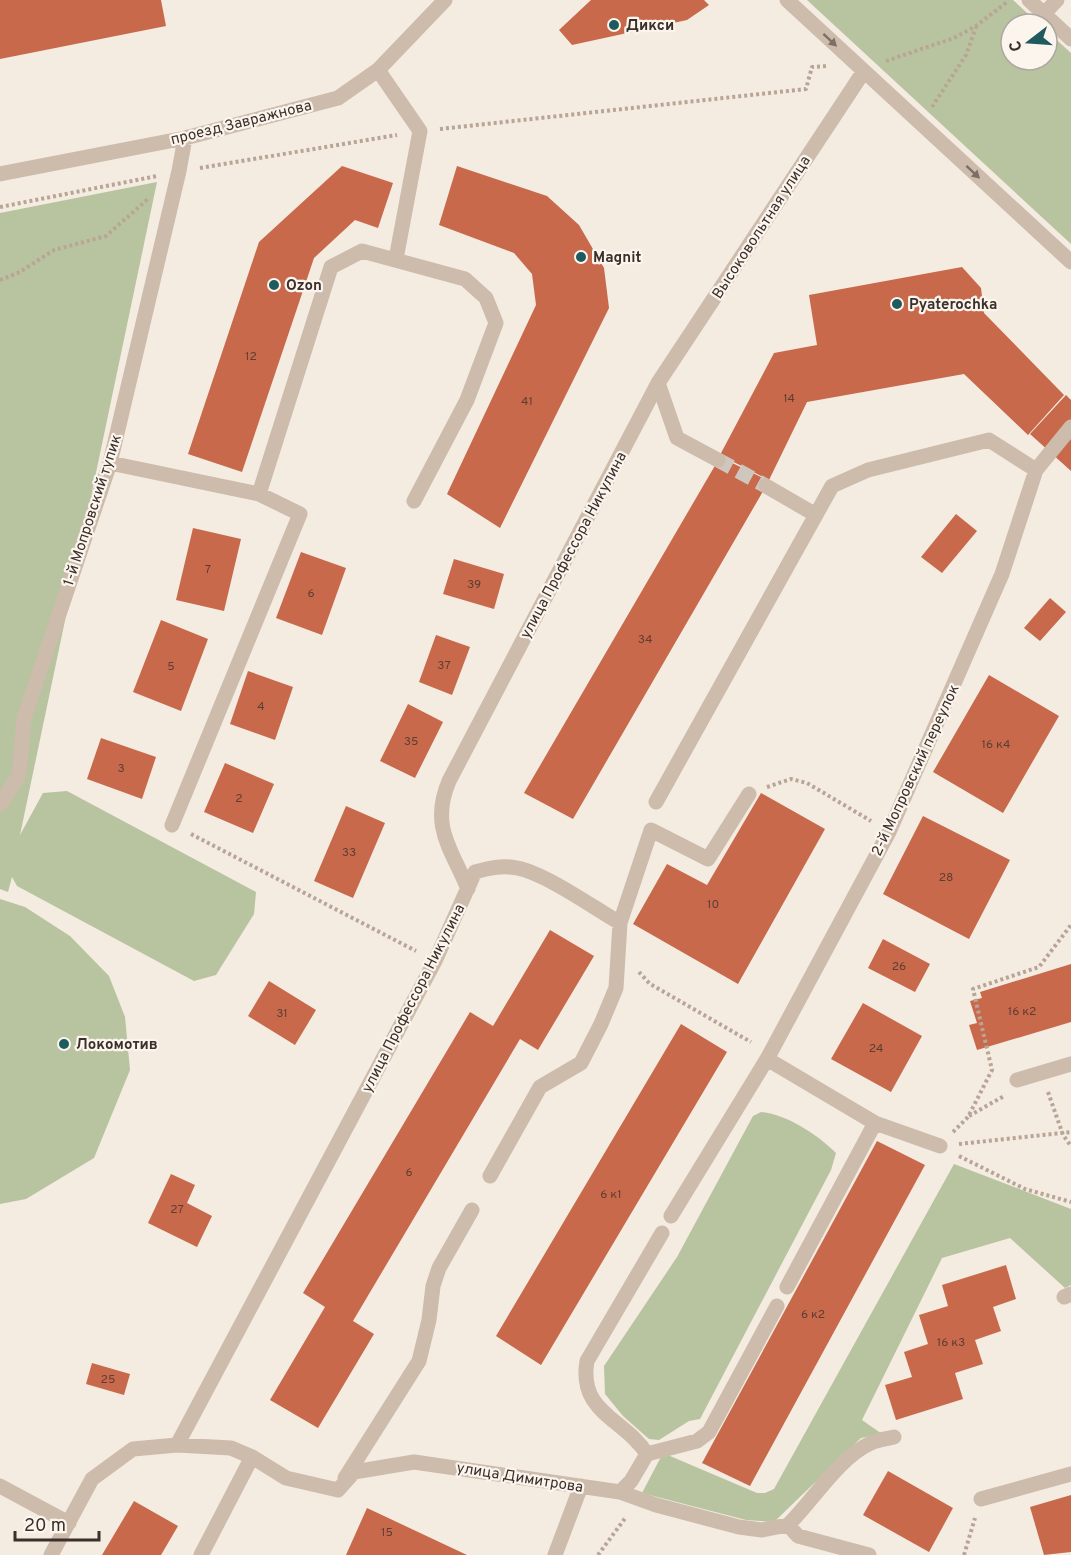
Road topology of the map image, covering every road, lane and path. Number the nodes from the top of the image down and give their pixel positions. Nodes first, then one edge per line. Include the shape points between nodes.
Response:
1 (445, 0) edge
2 (787, 0) edge
3 (1010, 0) edge
4 (1029, 0) edge
5 (1057, 0) edge
6 (1042, 12) edge
7 (1046, 12) edge
8 (976, 26) junction
9 (1059, 28) edge
10 (1071, 39) edge
11 (812, 67) dead end
12 (860, 67) junction
13 (378, 70) junction
14 (921, 124) junction
15 (185, 138) junction
16 (179, 171) junction
17 (0, 174) edge
18 (396, 260) junction
19 (1071, 262) edge
20 (0, 280) edge
21 (658, 383) junction
22 (1071, 426) edge
23 (718, 460) tunnel mouth
24 (110, 463) junction
25 (1036, 470) junction
26 (766, 486) tunnel mouth
27 (259, 494) junction
28 (414, 501) dead end
29 (816, 515) junction
30 (749, 794) joint
31 (656, 802) dead end
32 (0, 805) edge
33 (172, 825) joint
34 (890, 832) junction
35 (468, 889) junction
36 (620, 923) junction
37 (1071, 925) edge
38 (619, 951) junction
39 (435, 961) junction
40 (769, 1056) junction
41 (1071, 1064) edge
42 (1043, 1072) junction
43 (1017, 1080) joint
44 (968, 1117) junction
45 (874, 1122) junction
46 (1071, 1132) edge
47 (1063, 1135) junction
48 (940, 1146) junction
49 (1071, 1146) edge
50 (490, 1176) dead end
51 (1071, 1202) edge
52 (471, 1210) dead end
53 (671, 1216) dead end
54 (662, 1233) dead end
55 (787, 1287) dead end
56 (777, 1306) dead end
57 (894, 1437) dead end
58 (177, 1445) junction
59 (647, 1454) junction
60 (252, 1457) junction
61 (1071, 1474) edge
62 (0, 1486) edge
63 (581, 1486) junction
64 (338, 1490) junction
65 (620, 1492) junction
66 (639, 1499) junction
67 (981, 1499) joint
68 (69, 1523) junction
69 (788, 1526) junction
70 (51, 1555) edge
71 (201, 1555) edge
72 (555, 1555) edge
73 (598, 1555) edge
74 (869, 1555) edge
75 (964, 1555) edge

1 - 13 street, проезд Завражнова
2 -> 12 street
3 - 8 path
4 - 6 street
5 - 7 street
8 - 12 path via 954,38
8 - 14 path via 966,55
9 - 10 street
11 - 12 path
12 - 14 street
12 - 21 street, Высоковольтная улица
13 - 15 street, проезд Завражнова via 338,98
13 - 18 street via 420,131
14 -> 19 street
15 - 16 street, 1-й Мопровский тупик
15 - 17 street, проезд Завражнова
16 - 20 path via 106,236 54,250
16 - 24 street, 1-й Мопровский тупик
18 - 27 street via 362,251 332,267
18 - 28 street via 465,279 486,298 495,322 467,400
21 - 23 street via 677,438
21 - 35 street, улица Профессора Никулина via 442,798 439,817
22 - 25 street
24 - 27 street
24 - 32 street, 1-й Мопровский тупик via 24,718 19,775
25 - 29 street via 989,440 847,478 832,486
25 - 34 street, 2-й Мопровский переулок via 1002,574
26 - 29 street
27 - 33 street via 300,514
29 - 31 street
30 - 34 path via 791,779 807,783
30 - 36 street via 708,859 651,830
33 - 39 path
34 - 40 street, 2-й Мопровский переулок
35 - 36 street via 475,872 494,867 518,868
35 - 39 street, улица Профессора Никулина
36 - 38 street
37 - 44 path via 1039,967 973,989 992,1070
38 - 40 path via 650,984
38 - 50 street via 616,988 581,1063 540,1087
39 - 58 street, улица Профессора Никулина
40 - 45 street
40 - 53 street, 2-й Мопровский переулок
41 - 42 street
42 - 43 street
42 - 47 path
43 - 44 path via 1013,1090
44 - 48 path
45 - 48 street
45 - 55 street
46 - 47 path
47 - 48 path
47 - 49 path
48 - 51 path via 1025,1189
52 - 64 street via 439,1268 419,1361
54 - 59 street via 587,1361 584,1378 599,1408 638,1440
56 - 59 street via 709,1432 697,1441
57 - 69 street via 871,1443 856,1453 813,1494
58 - 60 street via 231,1448
58 - 68 street via 133,1449 119,1457 92,1479
59 - 65 street via 631,1482
60 - 64 street via 286,1478
60 - 71 street
61 - 67 street
62 - 68 street
63 - 64 street, улица Димитрова via 414,1462 354,1472
63 - 65 street, улица Димитрова
63 - 72 street
65 - 66 street, улица Димитрова
66 - 69 street, улица Димитрова via 740,1527 762,1530
66 - 73 path
67 - 75 path
68 - 70 street
69 - 74 street via 798,1536

